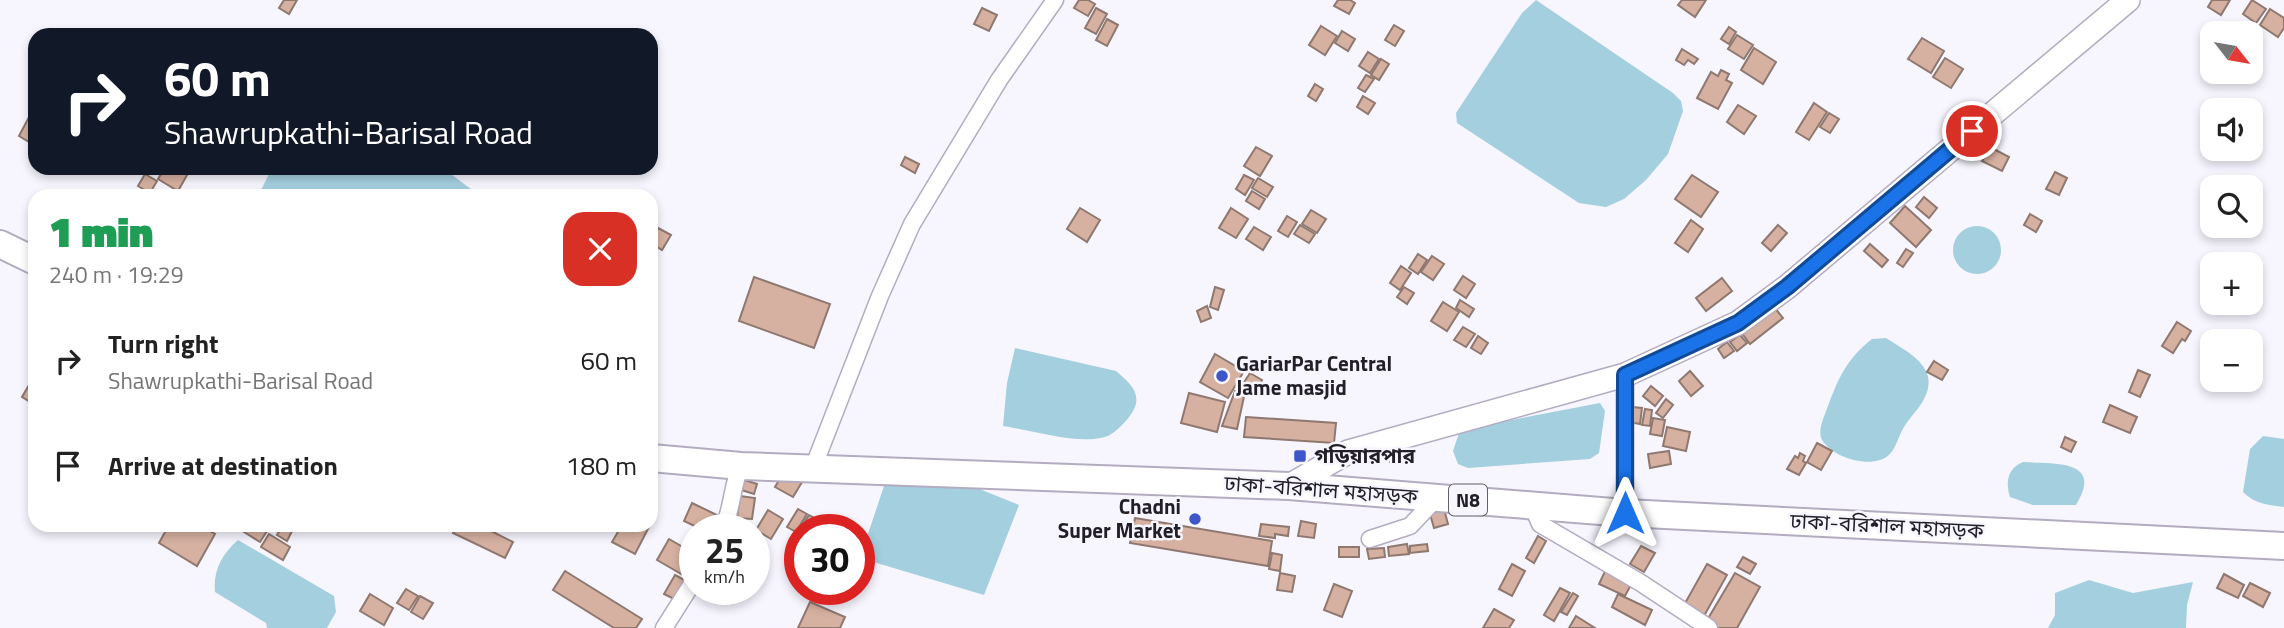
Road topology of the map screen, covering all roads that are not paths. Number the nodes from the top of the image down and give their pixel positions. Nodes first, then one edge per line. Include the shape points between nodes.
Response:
1 (1055, 0) edge
2 (2128, 0) edge
3 (0, 244) edge
4 (28, 258) edge
5 (1625, 375) junction
6 (658, 459) edge
7 (741, 466) junction
8 (813, 468) junction
9 (1289, 486) junction
10 (1439, 498) junction
11 (1532, 505) junction
12 (1625, 513) junction
13 (730, 514) edge
14 (1370, 539) dead end
15 (2284, 546) edge
16 (679, 604) edge
17 (664, 628) edge
18 (1709, 628) edge

1 - 8 street via 999,80 912,224
2 - 5 main road via 1758,309 1738,323
3 - 4 highway
5 - 9 main road via 1348,452
5 - 12 street
6 - 7 highway, ঢাকা-বরিশাল মহাসড়ক / N8
7 - 8 highway, ঢাকা-বরিশাল মহাসড়ক / N8
7 - 13 street
8 - 9 highway, ঢাকা-বরিশাল মহাসড়ক / N8
9 - 10 highway, ঢাকা-বরিশাল মহাসড়ক / N8
10 - 11 highway, ঢাকা-বরিশাল মহাসড়ক / N8
10 - 14 street via 1410,526
11 - 12 highway, ঢাকা-বরিশাল মহাসড়ক / N8
11 - 18 street via 1540,524
12 - 15 highway, ঢাকা-বরিশাল মহাসড়ক / N8
16 - 17 street

